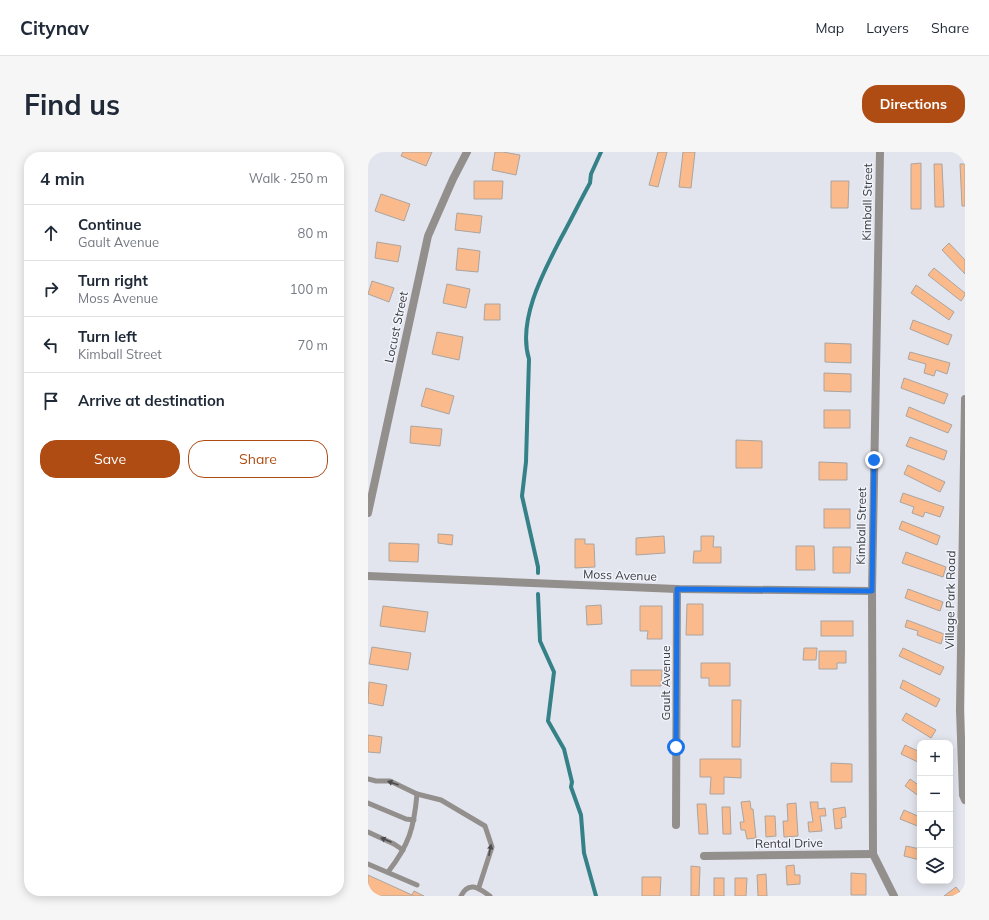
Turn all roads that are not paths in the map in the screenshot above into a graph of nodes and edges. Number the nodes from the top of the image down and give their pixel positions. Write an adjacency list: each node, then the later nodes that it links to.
1 (467, 152): 4 (street, Locust Street)
2 (880, 152): 7 (street, Kimball Street)
3 (965, 399): 8 (street, Village Park Road)
4 (368, 513)
5 (368, 576): 6 (street, Moss Avenue)
6 (677, 589): 7 (street, Moss Avenue); 14 (street, Gault Avenue)
7 (872, 591): 17 (street, Kimball Street)
8 (962, 710): 11 (street, Village Park Road)
9 (368, 779): 10 (lane, one-way to 9)
10 (418, 794): 13 (lane); 22 (lane, one-way to 10)
11 (965, 800)
12 (368, 803): 13 (lane)
13 (414, 820): 16 (lane)
14 (676, 825)
15 (368, 832): 16 (lane, one-way to 15)
16 (403, 850): 20 (lane)
17 (874, 854): 18 (street, Rental Drive); 25 (street, Kimball Street)
18 (704, 856)
19 (368, 864): 20 (lane)
20 (388, 872): 21 (lane)
21 (417, 885)
22 (479, 887): 23 (lane); 24 (lane)
23 (462, 896)
24 (490, 896)
25 (894, 896)

